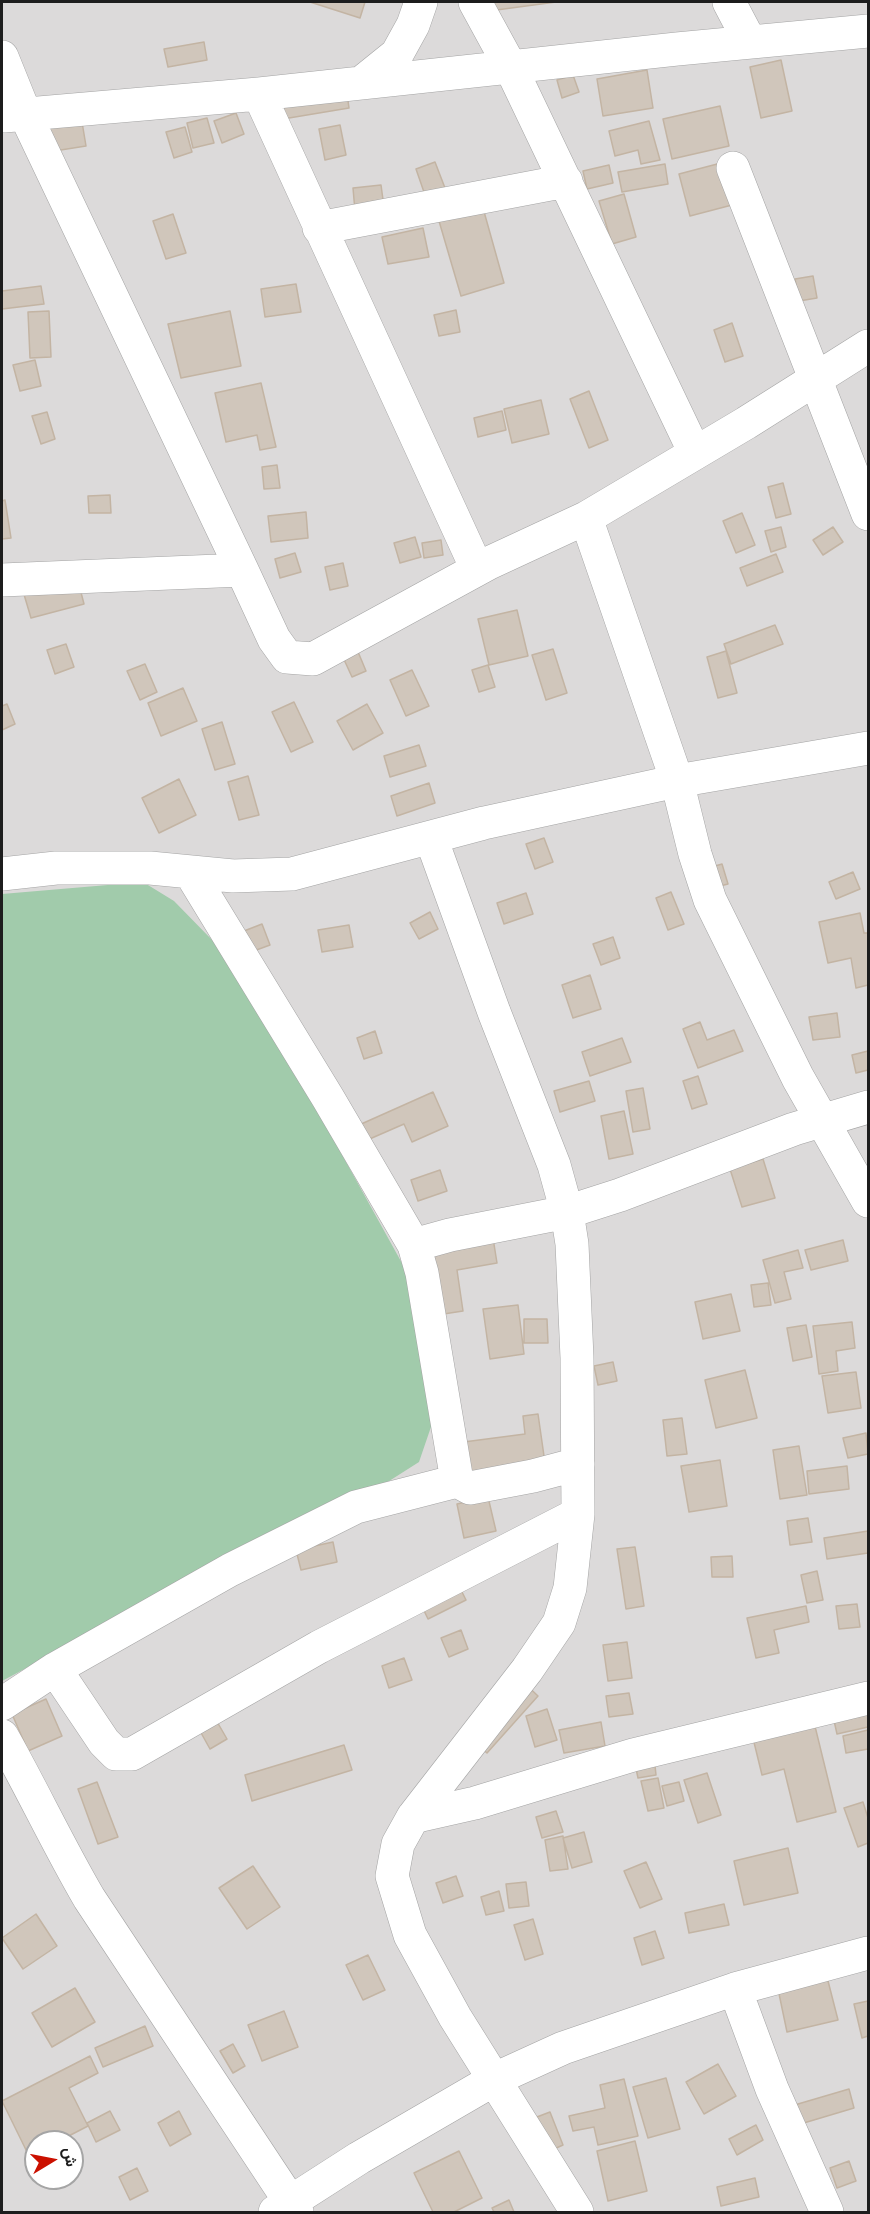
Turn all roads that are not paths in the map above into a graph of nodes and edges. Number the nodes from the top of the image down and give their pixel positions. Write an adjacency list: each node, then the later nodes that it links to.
1 (421, 2): 8 (street)
2 (475, 2): 7 (street)
3 (729, 2): 5 (street)
4 (868, 31): 5 (street)
5 (750, 42): 7 (street)
6 (2, 57): 10 (street)
7 (511, 68): 8 (street); 12 (street)
8 (361, 83): 9 (street)
9 (259, 94): 10 (street); 13 (street)
10 (13, 115): 20 (street)
11 (733, 168): 15 (street)
12 (566, 181): 13 (street); 16 (street)
13 (319, 228): 19 (street)
14 (868, 346): 15 (street)
15 (814, 379): 16 (street); 17 (street)
16 (695, 453): 18 (street)
17 (868, 514)
18 (586, 518): 19 (street); 23 (street)
19 (477, 569): 20 (street)
20 (242, 570): 21 (street)
21 (2, 580)
22 (868, 748): 23 (street)
23 (677, 781): 24 (street); 28 (street)
24 (431, 838): 25 (street); 30 (street)
25 (190, 872): 26 (street); 31 (street)
26 (2, 874)
27 (868, 1107): 28 (street)
28 (821, 1122): 29 (street); 30 (street)
29 (868, 1201)
30 (567, 1212): 31 (street); 32 (street)
31 (414, 1245): 33 (street)
32 (578, 1464): 33 (street); 34 (street)
33 (457, 1481): 35 (street)
34 (578, 1514): 35 (street); 39 (street)
35 (55, 1669): 37 (street)
36 (868, 1698): 39 (street)
37 (2, 1704)
38 (2, 1736): 43 (street)
39 (413, 1817): 42 (street)
40 (868, 1953): 41 (street)
41 (735, 1989): 42 (street); 45 (street)
42 (495, 2079): 43 (street); 44 (street)
43 (288, 2209)
44 (577, 2212)
45 (827, 2212)

